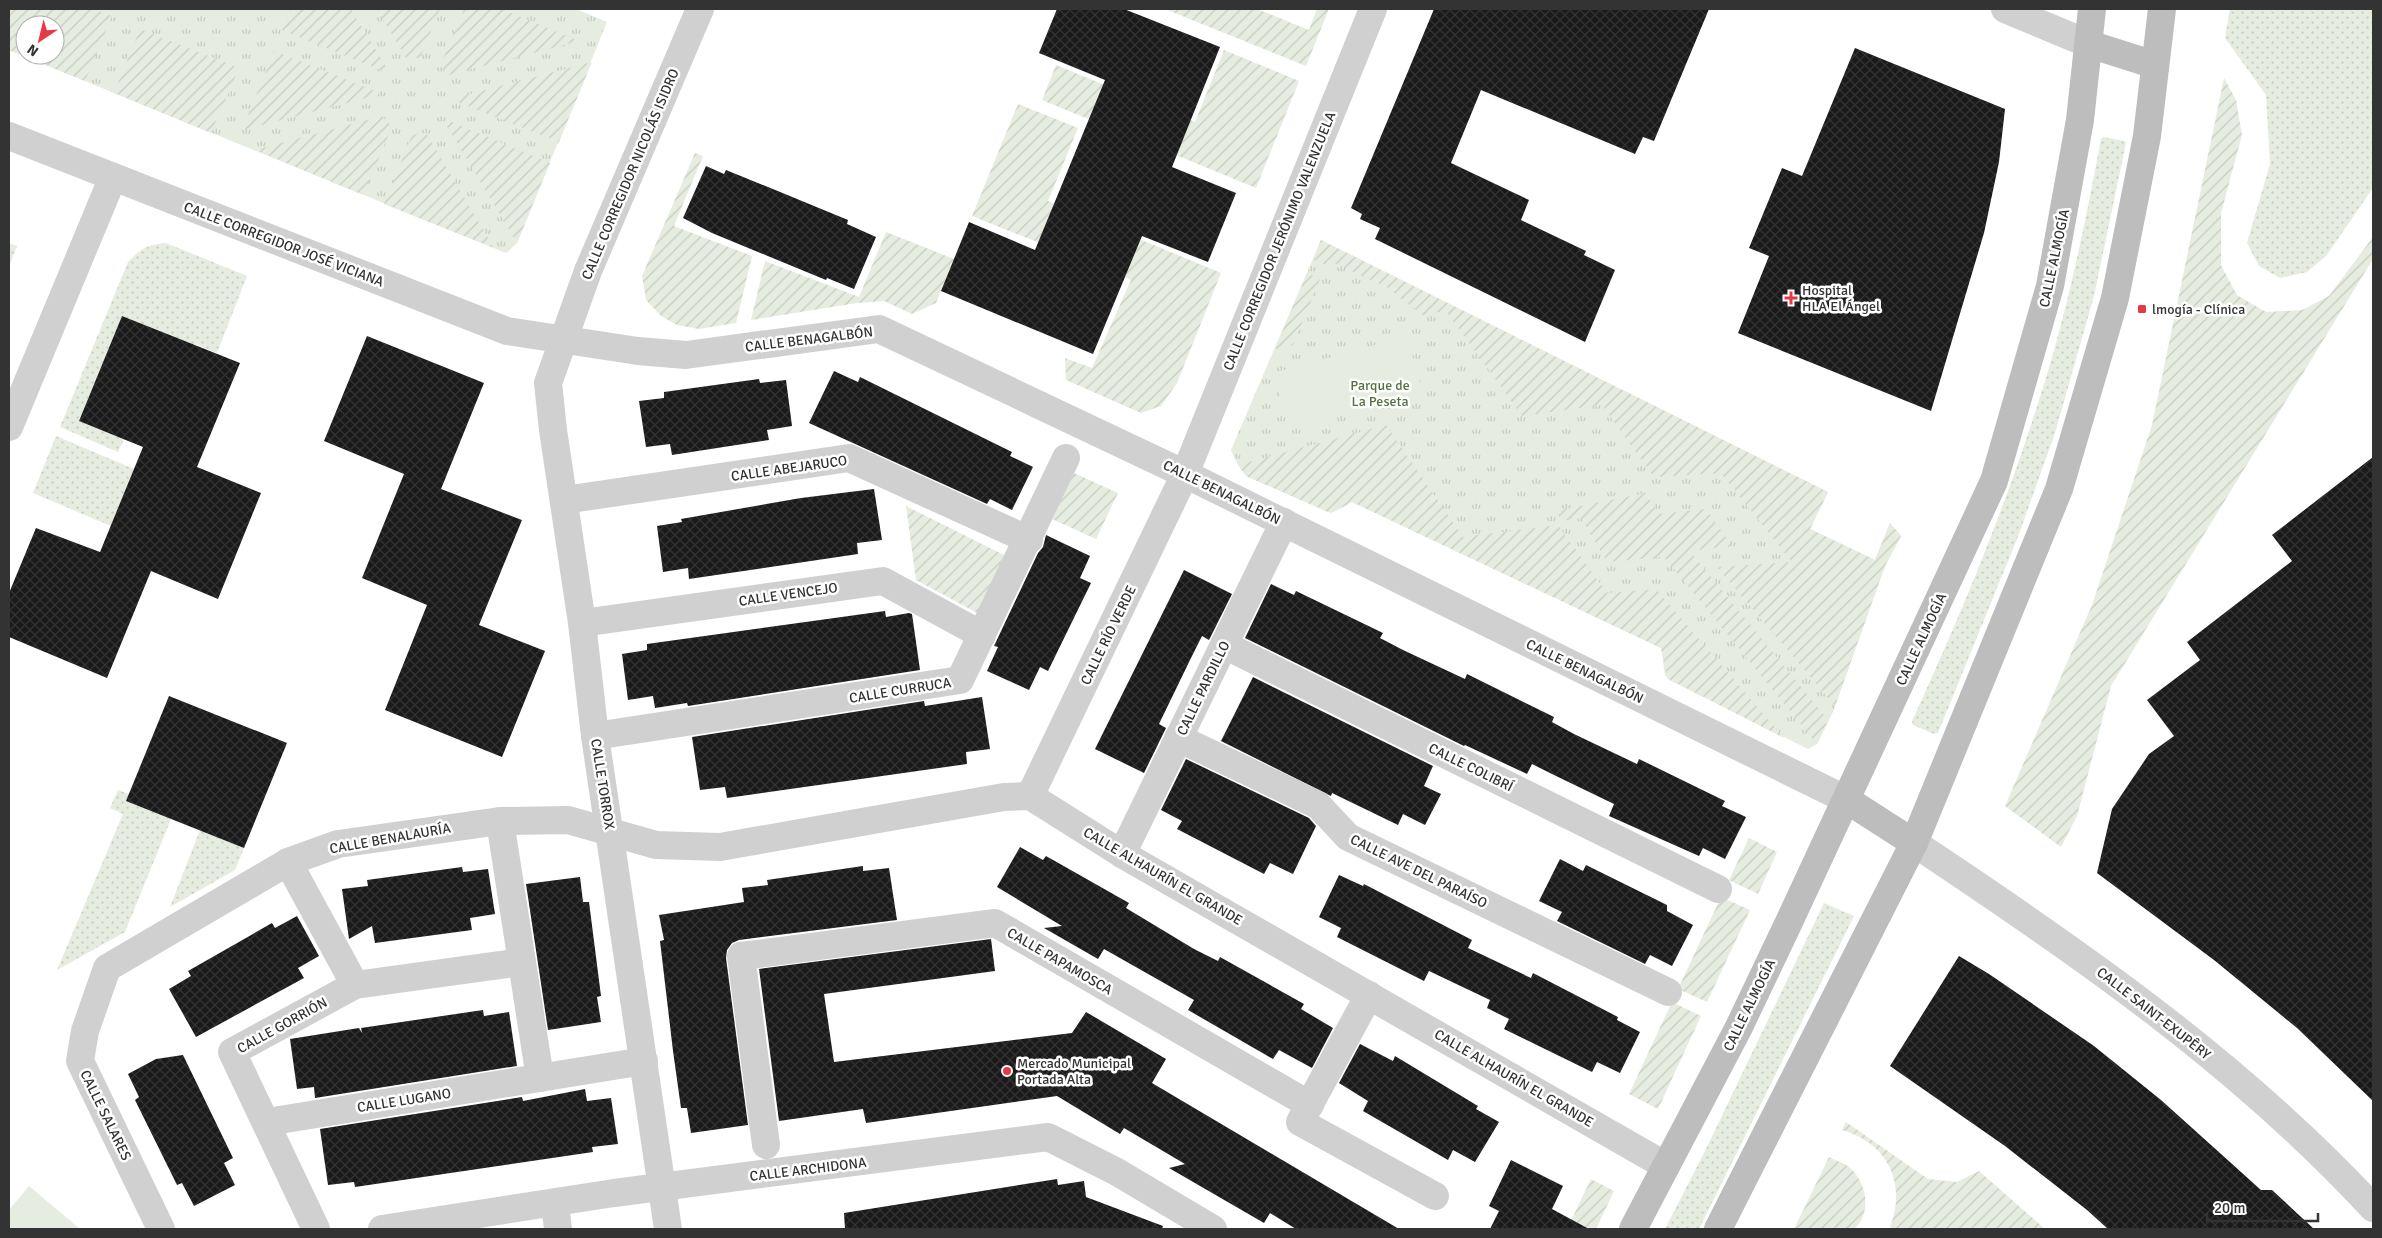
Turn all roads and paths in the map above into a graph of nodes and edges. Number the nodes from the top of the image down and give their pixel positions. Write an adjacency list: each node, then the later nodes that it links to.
1 (700, 9): 10 (street, CALLE CORREGIDOR NICOLÁS ISIDRO)
2 (1373, 9): 13 (street, CALLE CORREGIDOR JERÓNIMO VALENZUELA)
3 (2005, 9): 6 (street)
4 (2092, 9): 6 (main road, CALLE ALMOGÍA)
5 (2162, 9): 7 (main road)
6 (2089, 44): 7 (main road); 23 (main road, CALLE ALMOGÍA)
7 (2154, 65): 26 (main road)
8 (9, 136): 9 (street, CALLE CORREGIDOR JOSÉ VICIANA)
9 (113, 177): 10 (street, CALLE CORREGIDOR JOSÉ VICIANA); 11 (street)
10 (563, 340): 13 (street, CALLE BENAGALBÓN); 14 (street, CALLE TORROX)
11 (9, 427)
12 (1066, 458): 16 (street, CALLE CURRUCA)
13 (1185, 474): 15 (street, CALLE BENAGALBÓN); 22 (street, CALLE RÍO VERDE)
14 (564, 500): 16 (street, CALLE ABEJARUCO); 17 (street, CALLE TORROX)
15 (1284, 522): 19 (street, CALLE PARDILLO); 23 (street, CALLE BENAGALBÓN)
16 (1029, 540): 18 (street, CALLE CURRUCA)
17 (582, 623): 18 (street, CALLE VENCEJO); 20 (street, CALLE TORROX)
18 (982, 635): 20 (street, CALLE CURRUCA)
19 (1224, 645): 21 (street, CALLE PARDILLO); 29 (street, CALLE COLIBRÍ)
20 (595, 736): 25 (street, CALLE TORROX)
21 (1178, 738): 27 (street, CALLE PARDILLO); 33 (street, CALLE AVE DEL PARAÍSO)
22 (1030, 796): 25 (street); 27 (street, CALLE ALHAURÍN EL GRANDE)
23 (1847, 800): 26 (main road); 40 (main road, CALLE ALMOGÍA)
24 (500, 820): 25 (street, CALLE BENALAURÍA); 28 (street, CALLE BENALAURÍA); 30 (street)
25 (611, 832): 35 (street, CALLE TORROX)
26 (1914, 843): 43 (street, CALLE SAINT-EXUPÊRY); 51 (main road)
27 (1122, 854): 34 (street, CALLE ALHAURÍN EL GRANDE)
28 (288, 862): 31 (street, CALLE BENALAURÍA); 32 (street)
29 (1718, 889)
30 (522, 962): 32 (street, CALLE GORRIÓN); 36 (street)
31 (108, 968): 45 (street, CALLE SALARES)
32 (356, 985): 38 (street, CALLE GORRIÓN)
33 (1668, 992)
34 (1369, 995): 37 (street); 40 (street, CALLE ALHAURÍN EL GRANDE)
35 (644, 1061): 36 (street, CALLE LUGANO); 41 (street, CALLE TORROX)
36 (540, 1078): 38 (street, CALLE LUGANO)
37 (1310, 1105): 39 (street, CALLE PAPAMOSCA); 42 (street)
38 (267, 1122): 46 (street, CALLE GORRIÓN)
39 (766, 1145)
40 (1666, 1166): 50 (main road, CALLE ALMOGÍA)
41 (662, 1186): 44 (street, CALLE ARCHIDONA); 48 (street, CALLE TORROX); 49 (street, CALLE ARCHIDONA)
42 (1434, 1196)
43 (2373, 1208)
44 (556, 1216): 47 (street, CALLE ARCHIDONA)
45 (161, 1229)
46 (316, 1229)
47 (382, 1229)
48 (668, 1229)
49 (1213, 1229)
50 (1633, 1229)
51 (1718, 1229)

